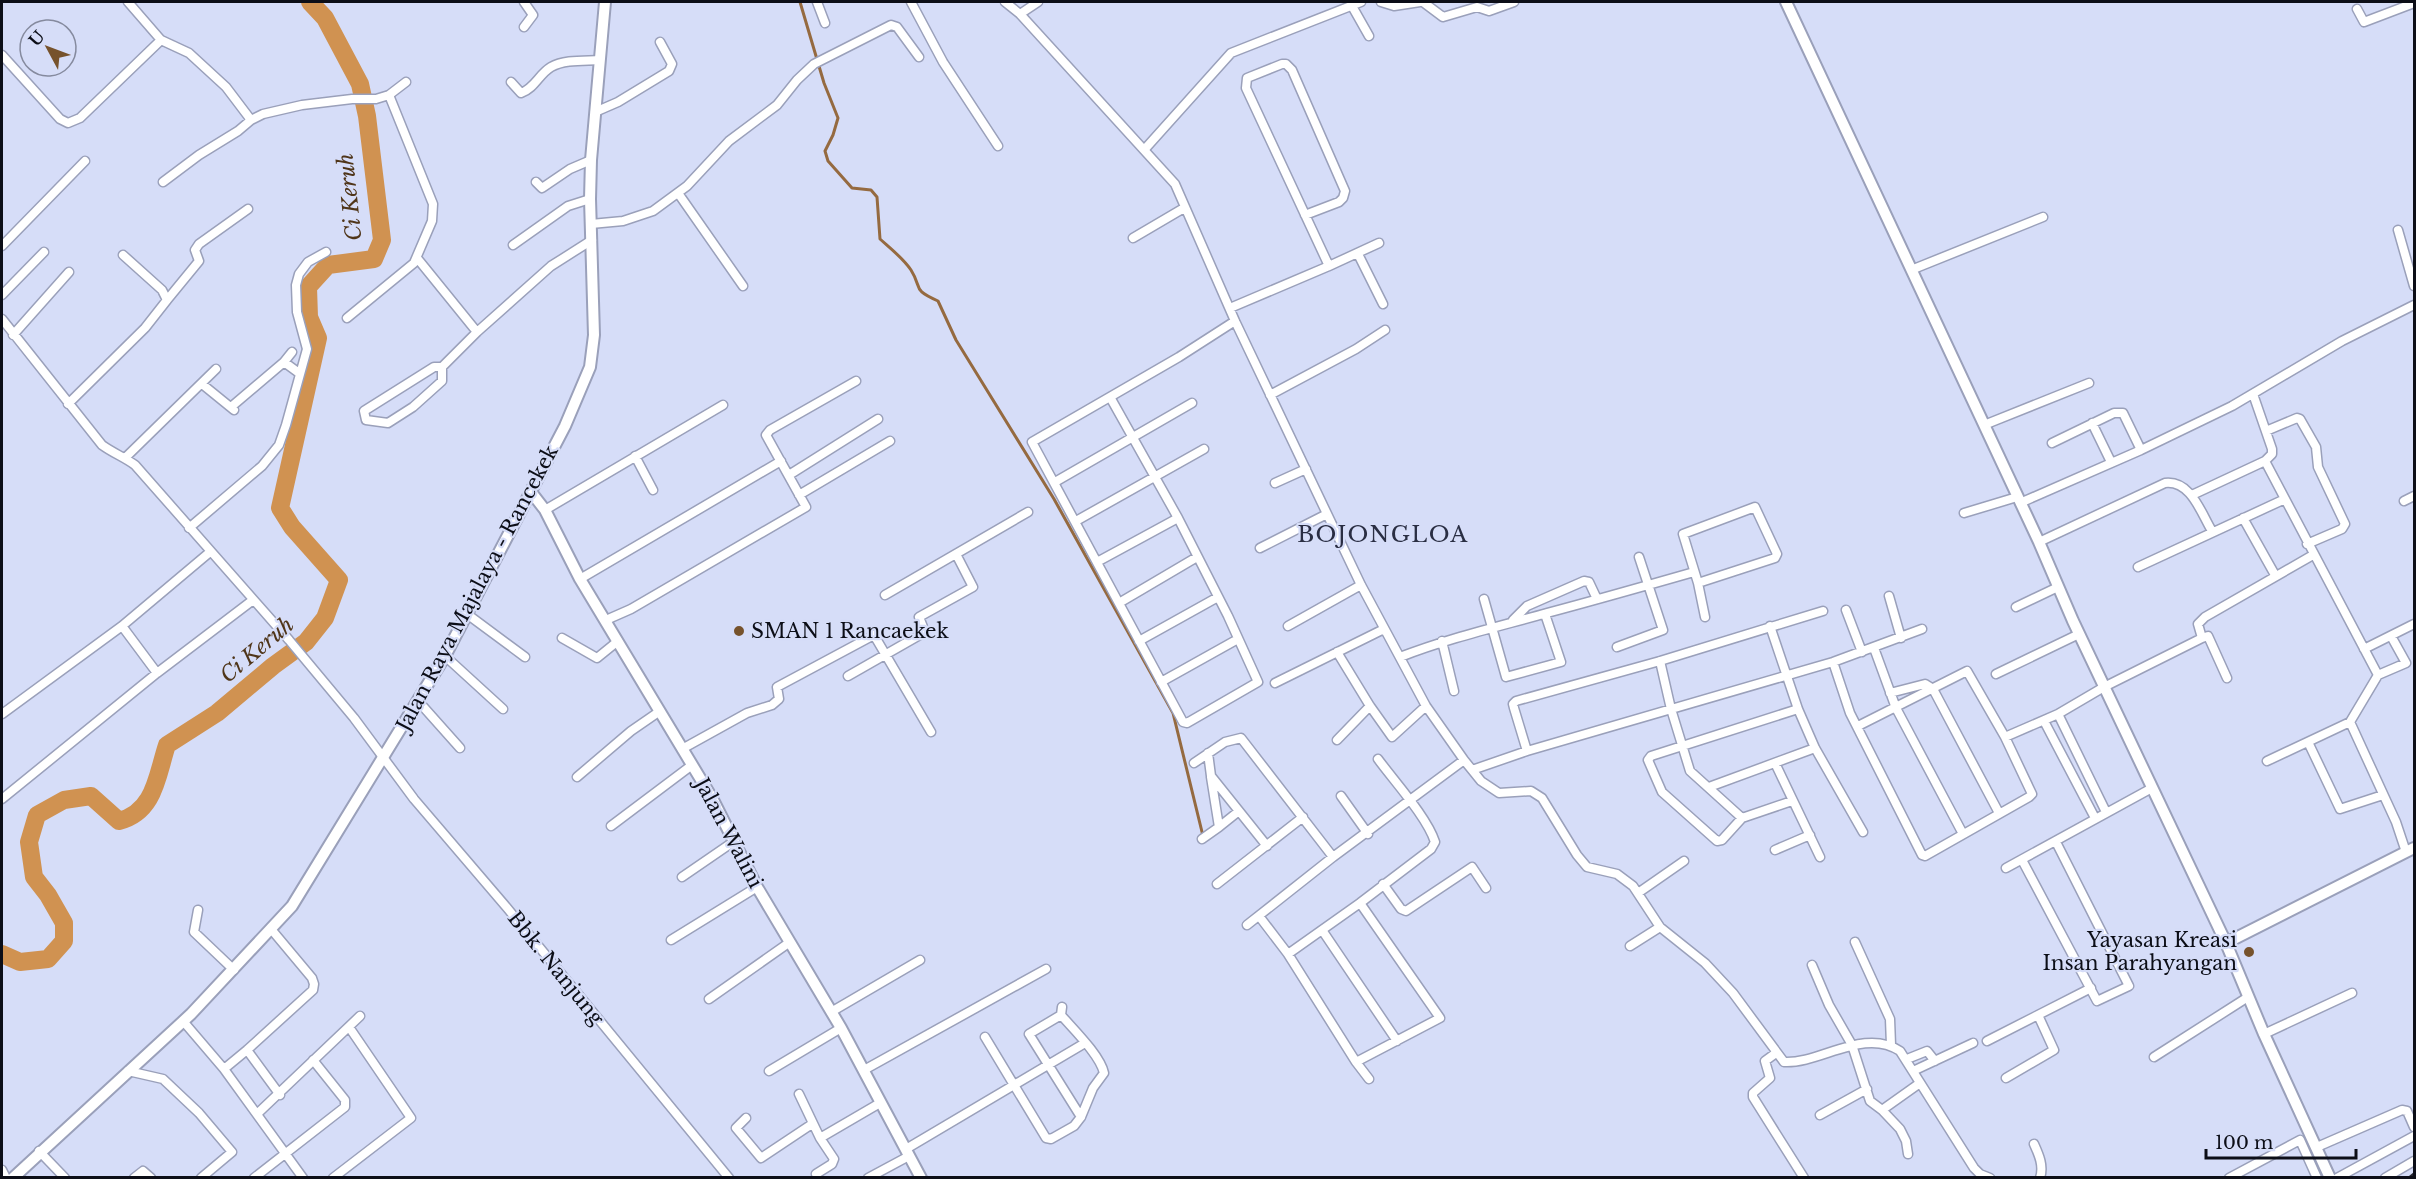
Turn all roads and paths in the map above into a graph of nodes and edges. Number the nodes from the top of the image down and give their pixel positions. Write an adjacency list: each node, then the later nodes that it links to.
1 (128, 2): 20 (street)
2 (524, 2): 18 (street)
3 (605, 2): 24 (street, Jalan Raya Majalaya - Rancekek)
4 (818, 2): 17 (street)
5 (910, 2): 30 (street)
6 (1005, 2): 16 (street)
7 (1038, 2): 16 (street)
8 (1361, 2): 14 (street)
9 (1381, 2): 10 (street)
10 (1422, 2): 11 (street)
11 (1514, 2)
12 (1786, 2): 55 (street)
13 (2415, 3): 15 (street)
14 (1352, 6): 19 (street); 31 (street)
15 (2357, 9)
16 (1020, 14): 31 (street)
17 (825, 23)
18 (524, 27)
19 (1369, 36)
20 (161, 40): 22 (street); 29 (street)
21 (660, 42): 28 (street)
22 (2, 55)
23 (920, 57): 36 (street)
24 (600, 60): 26 (street); 28 (street, Jalan Raya Majalaya - Rancekek)
25 (406, 82): 27 (street)
26 (511, 82)
27 (389, 95): 29 (street); 53 (street)
28 (595, 112): 32 (street, Jalan Raya Majalaya - Rancekek)
29 (251, 120): 34 (street)
30 (998, 146)
31 (1144, 150): 38 (street)
32 (591, 160): 35 (street); 37 (street, Jalan Raya Majalaya - Rancekek)
33 (85, 161): 48 (street)
34 (163, 182)
35 (536, 182)
36 (678, 193): 42 (street); 57 (street)
37 (590, 199): 42 (street, Jalan Raya Majalaya - Rancekek); 47 (street)
38 (1184, 208): 44 (street); 63 (street)
39 (248, 209): 60 (street)
40 (1305, 214): 40 (street); 54 (street)
41 (2043, 218): 55 (street)
42 (591, 224): 45 (street, Jalan Raya Majalaya - Rancekek)
43 (2398, 230): 58 (street)
44 (1133, 238)
45 (592, 240): 68 (street); 104 (street, Jalan Raya Majalaya - Rancekek)
46 (1379, 243): 51 (street)
47 (513, 245)
48 (2, 246)
49 (44, 252): 59 (street)
50 (326, 252): 74 (street)
51 (1358, 254): 54 (street); 61 (street)
52 (123, 255): 60 (street)
53 (417, 258): 65 (street); 68 (street)
54 (1329, 266): 63 (street)
55 (1911, 270): 86 (street)
56 (69, 273): 69 (street)
57 (743, 286)
58 (2415, 286)
59 (2, 295)
60 (166, 300): 82 (street)
61 (1383, 304)
62 (2415, 305): 78 (street)
63 (1230, 308): 66 (street)
64 (2, 318): 69 (street, Bbk. Nanjung)
65 (347, 318)
66 (1235, 321): 79 (street); 80 (street)
67 (1385, 330): 79 (street)
68 (477, 332): 72 (street)
69 (13, 334): 82 (street, Bbk. Nanjung)
70 (292, 352): 71 (street)
71 (284, 362): 74 (street); 77 (street)
72 (442, 367): 72 (street)
73 (216, 369): 77 (street)
74 (299, 373): 118 (street)
75 (856, 381): 95 (street)
76 (2089, 383): 86 (street)
77 (201, 384): 94 (street)
78 (2253, 394): 87 (street); 92 (street)
79 (1270, 395): 98 (street)
80 (1110, 397): 88 (street); 101 (street)
81 (1192, 403): 88 (street)
82 (68, 404): 94 (street, Bbk. Nanjung)
83 (723, 405): 93 (street)
84 (878, 419): 99 (street)
85 (2092, 423): 90 (street); 92 (street); 97 (street)
86 (1984, 425): 109 (street)
87 (2266, 431): 96 (street); 121 (street)
88 (1134, 437): 100 (street); 101 (street)
89 (890, 441): 105 (street)
90 (2052, 443)
91 (1204, 449): 100 (street)
92 (2141, 450): 97 (street)
93 (635, 456): 103 (street); 111 (street)
94 (125, 458): 118 (street, Bbk. Nanjung)
95 (781, 461): 99 (street); 132 (street)
96 (2265, 461): 106 (street); 108 (street)
97 (2112, 462): 109 (street)
98 (1306, 469): 102 (street); 114 (street)
99 (789, 475): 105 (street)
100 (1155, 476): 115 (street); 117 (street)
101 (1055, 482): 117 (street)
102 (1275, 483)
103 (653, 490)
104 (531, 492): 111 (street, Jalan Walini); 147 (street, Jalan Raya Majalaya - Rancekek)
105 (799, 495): 150 (street)
106 (2192, 495): 119 (street); 120 (street)
107 (2415, 496): 110 (street)
108 (2285, 499): 116 (street); 121 (street)
109 (2019, 500): 113 (street); 120 (street)
110 (2404, 501)
111 (544, 510): 132 (street, Jalan Walini)
112 (1028, 512): 124 (street)
113 (1964, 513)
114 (1328, 514): 122 (street); 134 (street)
115 (1178, 518): 127 (street); 128 (street)
116 (2243, 518): 119 (street); 131 (street)
117 (1076, 522): 128 (street)
118 (189, 528): 123 (street, Bbk. Nanjung)
119 (2212, 531): 129 (street)
120 (2038, 542): 136 (street)
121 (2307, 544): 125 (street)
122 (1260, 548)
123 (210, 552): 142 (street, Bbk. Nanjung); 153 (street)
124 (956, 554): 137 (street); 173 (street)
125 (2313, 555): 131 (street); 170 (street)
126 (1639, 556): 135 (street)
127 (1197, 557): 139 (street); 143 (street)
128 (1097, 562): 143 (street)
129 (2138, 567)
130 (1694, 572): 133 (street); 133 (street); 135 (street)
131 (2275, 575): 163 (street)
132 (580, 579): 150 (street, Jalan Walini)
133 (1698, 583): 149 (street)
134 (1361, 585): 156 (street); 157 (street)
135 (1649, 585): 140 (street); 168 (street)
136 (2058, 587): 144 (street); 159 (street)
137 (885, 595)
138 (1889, 596): 162 (street)
139 (1218, 597): 164 (street); 167 (street)
140 (1597, 598): 148 (street); 151 (street)
141 (1484, 599): 154 (street)
142 (253, 600): 180 (street); 215 (street, Bbk. Nanjung)
143 (1119, 603): 167 (street)
144 (2016, 608)
145 (1846, 610): 172 (street)
146 (1823, 611): 155 (street)
147 (467, 614): 174 (street, Jalan Raya Majalaya - Rancekek); 175 (street)
148 (1545, 614): 151 (street); 154 (street)
149 (1705, 617)
150 (606, 620): 166 (street, Jalan Walini)
151 (1512, 621): 154 (street)
152 (2415, 624): 160 (street)
153 (122, 626): 180 (street); 200 (street)
154 (1493, 626): 165 (street)
155 (1770, 626): 177 (street); 182 (street)
156 (1288, 627)
157 (1384, 629): 171 (street); 176 (street)
158 (1922, 629): 162 (street)
159 (2079, 634): 181 (street); 188 (street)
160 (2391, 636): 170 (street); 178 (street)
161 (562, 638): 166 (street)
162 (1901, 638): 169 (street)
163 (2202, 638): 185 (street); 188 (street)
164 (1238, 639): 186 (street); 186 (street)
165 (1442, 640): 176 (street); 190 (street)
166 (618, 641): 199 (street, Jalan Walini)
167 (1140, 641): 186 (street)
168 (1617, 647)
169 (1874, 648): 172 (street); 191 (street)
170 (2364, 649): 183 (street)
171 (1337, 652): 187 (street); 193 (street)
172 (1862, 652): 179 (street)
173 (887, 655): 184 (street); 205 (street); 211 (street)
174 (445, 656): 192 (street, Jalan Raya Majalaya - Rancekek); 196 (street)
175 (525, 657)
176 (1400, 657): 194 (street)
177 (1660, 661): 197 (street); 213 (street)
178 (2410, 661): 183 (street)
179 (1833, 662): 182 (street); 204 (street)
180 (157, 673): 229 (street)
181 (1996, 674)
182 (1786, 675): 197 (street); 198 (street)
183 (2378, 675): 203 (street)
184 (848, 676)
185 (2227, 678)
186 (1161, 682)
187 (1275, 683)
188 (2104, 687): 201 (street); 226 (street)
189 (1933, 689): 191 (street); 195 (street); 206 (street); 234 (street)
190 (1454, 690)
191 (1890, 693): 195 (street)
192 (419, 702): 210 (street); 215 (street, Jalan Raya Majalaya - Rancekek)
193 (1370, 706): 194 (street); 207 (street)
194 (1426, 706): 217 (street)
195 (1896, 708): 204 (street); 242 (street)
196 (503, 709)
197 (1671, 709): 209 (street); 213 (street)
198 (1798, 709): 209 (street); 212 (street)
199 (660, 711): 211 (street, Jalan Walini); 224 (street)
200 (2, 714)
201 (2058, 714): 202 (street); 233 (street)
202 (2044, 721): 206 (street); 237 (street)
203 (2350, 722): 208 (street); 227 (street)
204 (1858, 726): 242 (street)
205 (931, 732)
206 (2005, 737): 234 (street)
207 (1336, 740)
208 (2308, 742): 218 (street); 227 (street)
209 (1684, 747): 225 (street); 236 (street)
210 (460, 748)
211 (682, 748): 221 (street, Jalan Walini)
212 (1815, 748): 220 (street); 240 (street)
213 (1527, 751): 222 (street)
214 (1209, 753): 219 (street); 223 (street); 235 (street)
215 (383, 759): 266 (street, Jalan Raya Majalaya - Rancekek); 345 (street, Bbk. Nanjung)
216 (1378, 759): 230 (street)
217 (1464, 760): 222 (street); 230 (street)
218 (2267, 761)
219 (1194, 763)
220 (1775, 763): 225 (street); 231 (street)
221 (692, 765): 238 (street); 245 (street, Jalan Walini)
222 (1472, 770): 260 (street)
223 (1211, 776): 232 (street); 239 (street)
224 (577, 777)
225 (1709, 787): 236 (street)
226 (2152, 788): 233 (street); 271 (street)
227 (2383, 795): 249 (street)
228 (1341, 796): 241 (street)
229 (2, 799)
230 (1410, 801): 241 (street); 257 (street)
231 (1792, 801): 236 (street); 243 (street)
232 (1239, 811): 239 (street); 247 (street)
233 (2106, 812): 237 (street)
234 (1999, 813): 242 (street)
235 (1303, 817): 247 (street); 250 (street)
236 (1742, 818)
237 (2095, 818): 246 (street)
238 (611, 826)
239 (1218, 827): 244 (street)
240 (1863, 832)
241 (1368, 834): 250 (street)
242 (1963, 834)
243 (1810, 835): 248 (street); 251 (street)
244 (1202, 839)
245 (733, 842): 255 (street); 258 (street, Jalan Walini)
246 (2056, 842): 252 (street); 278 (street)
247 (1267, 846): 256 (street)
248 (1775, 850)
249 (2410, 850): 271 (street)
250 (1333, 857): 263 (street)
251 (1820, 857)
252 (2022, 860): 254 (street); 278 (street)
253 (1684, 861): 260 (street)
254 (2006, 868)
255 (682, 877)
256 (1217, 884)
257 (1383, 884): 259 (street); 261 (street)
258 (757, 887): 268 (street); 269 (street, Jalan Walini)
259 (1486, 888)
260 (1638, 893): 265 (street)
261 (1360, 903): 267 (street); 290 (street)
262 (198, 910): 277 (street)
263 (1259, 916): 264 (street); 273 (street)
264 (1247, 925)
265 (1660, 927): 272 (street); 297 (street)
266 (271, 929): 277 (street, Jalan Raya Majalaya - Rancekek); 296 (street)
267 (1322, 930): 273 (street); 290 (street)
268 (671, 940)
269 (790, 942): 281 (street); 282 (street, Jalan Walini)
270 (1855, 942): 294 (street)
271 (2226, 943): 280 (street)
272 (1630, 946)
273 (1288, 954): 302 (street)
274 (920, 960): 282 (street)
275 (1812, 965): 295 (street)
276 (1046, 969): 307 (street)
277 (234, 970): 285 (street, Jalan Raya Majalaya - Rancekek)
278 (2091, 988): 283 (street)
279 (2352, 993): 288 (street)
280 (2248, 997): 288 (street); 298 (street)
281 (709, 999)
282 (831, 1012): 287 (street, Jalan Walini)
283 (2038, 1015): 291 (street); 309 (street)
284 (360, 1016): 286 (street)
285 (183, 1021): 304 (street); 305 (street, Jalan Raya Majalaya - Rancekek)
286 (349, 1027): 300 (street); 344 (street)
287 (841, 1029): 306 (street); 307 (street, Jalan Walini)
288 (2264, 1034): 327 (street)
289 (985, 1037): 312 (street)
290 (1397, 1041): 302 (street)
291 (1987, 1041)
292 (1085, 1043): 303 (street); 303 (street); 320 (street)
293 (1973, 1043): 301 (street)
294 (1891, 1045): 295 (street); 299 (street)
295 (1852, 1046): 297 (street); 313 (street)
296 (248, 1050): 304 (street); 315 (street)
297 (1776, 1053): 348 (street)
298 (2154, 1057)
299 (1907, 1059): 301 (street); 308 (street)
300 (313, 1060): 315 (street); 330 (street)
301 (1935, 1061): 308 (street)
302 (1356, 1062): 310 (street)
303 (1049, 1065): 312 (street); 320 (street)
304 (224, 1069): 318 (street)
305 (128, 1071): 328 (street, Jalan Raya Majalaya - Rancekek); 341 (street)
306 (769, 1071)
307 (864, 1071): 316 (street, Jalan Walini)
308 (1913, 1071): 311 (street)
309 (2006, 1078)
310 (1369, 1079)
311 (1920, 1083): 317 (street); 349 (street)
312 (1014, 1085): 320 (street); 329 (street)
313 (1867, 1089): 317 (street); 319 (street)
314 (799, 1094): 322 (street)
315 (280, 1095): 318 (street)
316 (880, 1103): 325 (street); 329 (street, Jalan Walini)
317 (1882, 1110): 331 (street)
318 (257, 1114): 330 (street)
319 (1820, 1115)
320 (1082, 1117)
321 (746, 1118): 322 (street)
322 (812, 1124): 325 (street)
323 (2415, 1127): 327 (street)
324 (2415, 1136): 335 (street)
325 (820, 1138): 334 (street)
326 (2034, 1144): 350 (street)
327 (2317, 1148): 335 (street)
328 (39, 1151): 337 (street, Jalan Raya Majalaya - Rancekek); 338 (street)
329 (908, 1152): 346 (street); 347 (street, Jalan Walini)
330 (285, 1154): 342 (street); 343 (street)
331 (1908, 1154)
332 (2415, 1161): 352 (street)
333 (2, 1170): 336 (street)
334 (816, 1174)
335 (2327, 1177): 351 (street)
336 (6, 1178)
337 (13, 1178)
338 (65, 1178)
339 (134, 1178): 340 (street)
340 (151, 1178)
341 (201, 1178)
342 (254, 1178)
343 (303, 1178)
344 (333, 1178)
345 (729, 1178)
346 (868, 1178)
347 (921, 1178)
348 (1804, 1178)
349 (1990, 1178)
350 (2040, 1178)
351 (2229, 1178)
352 (2385, 1178)

